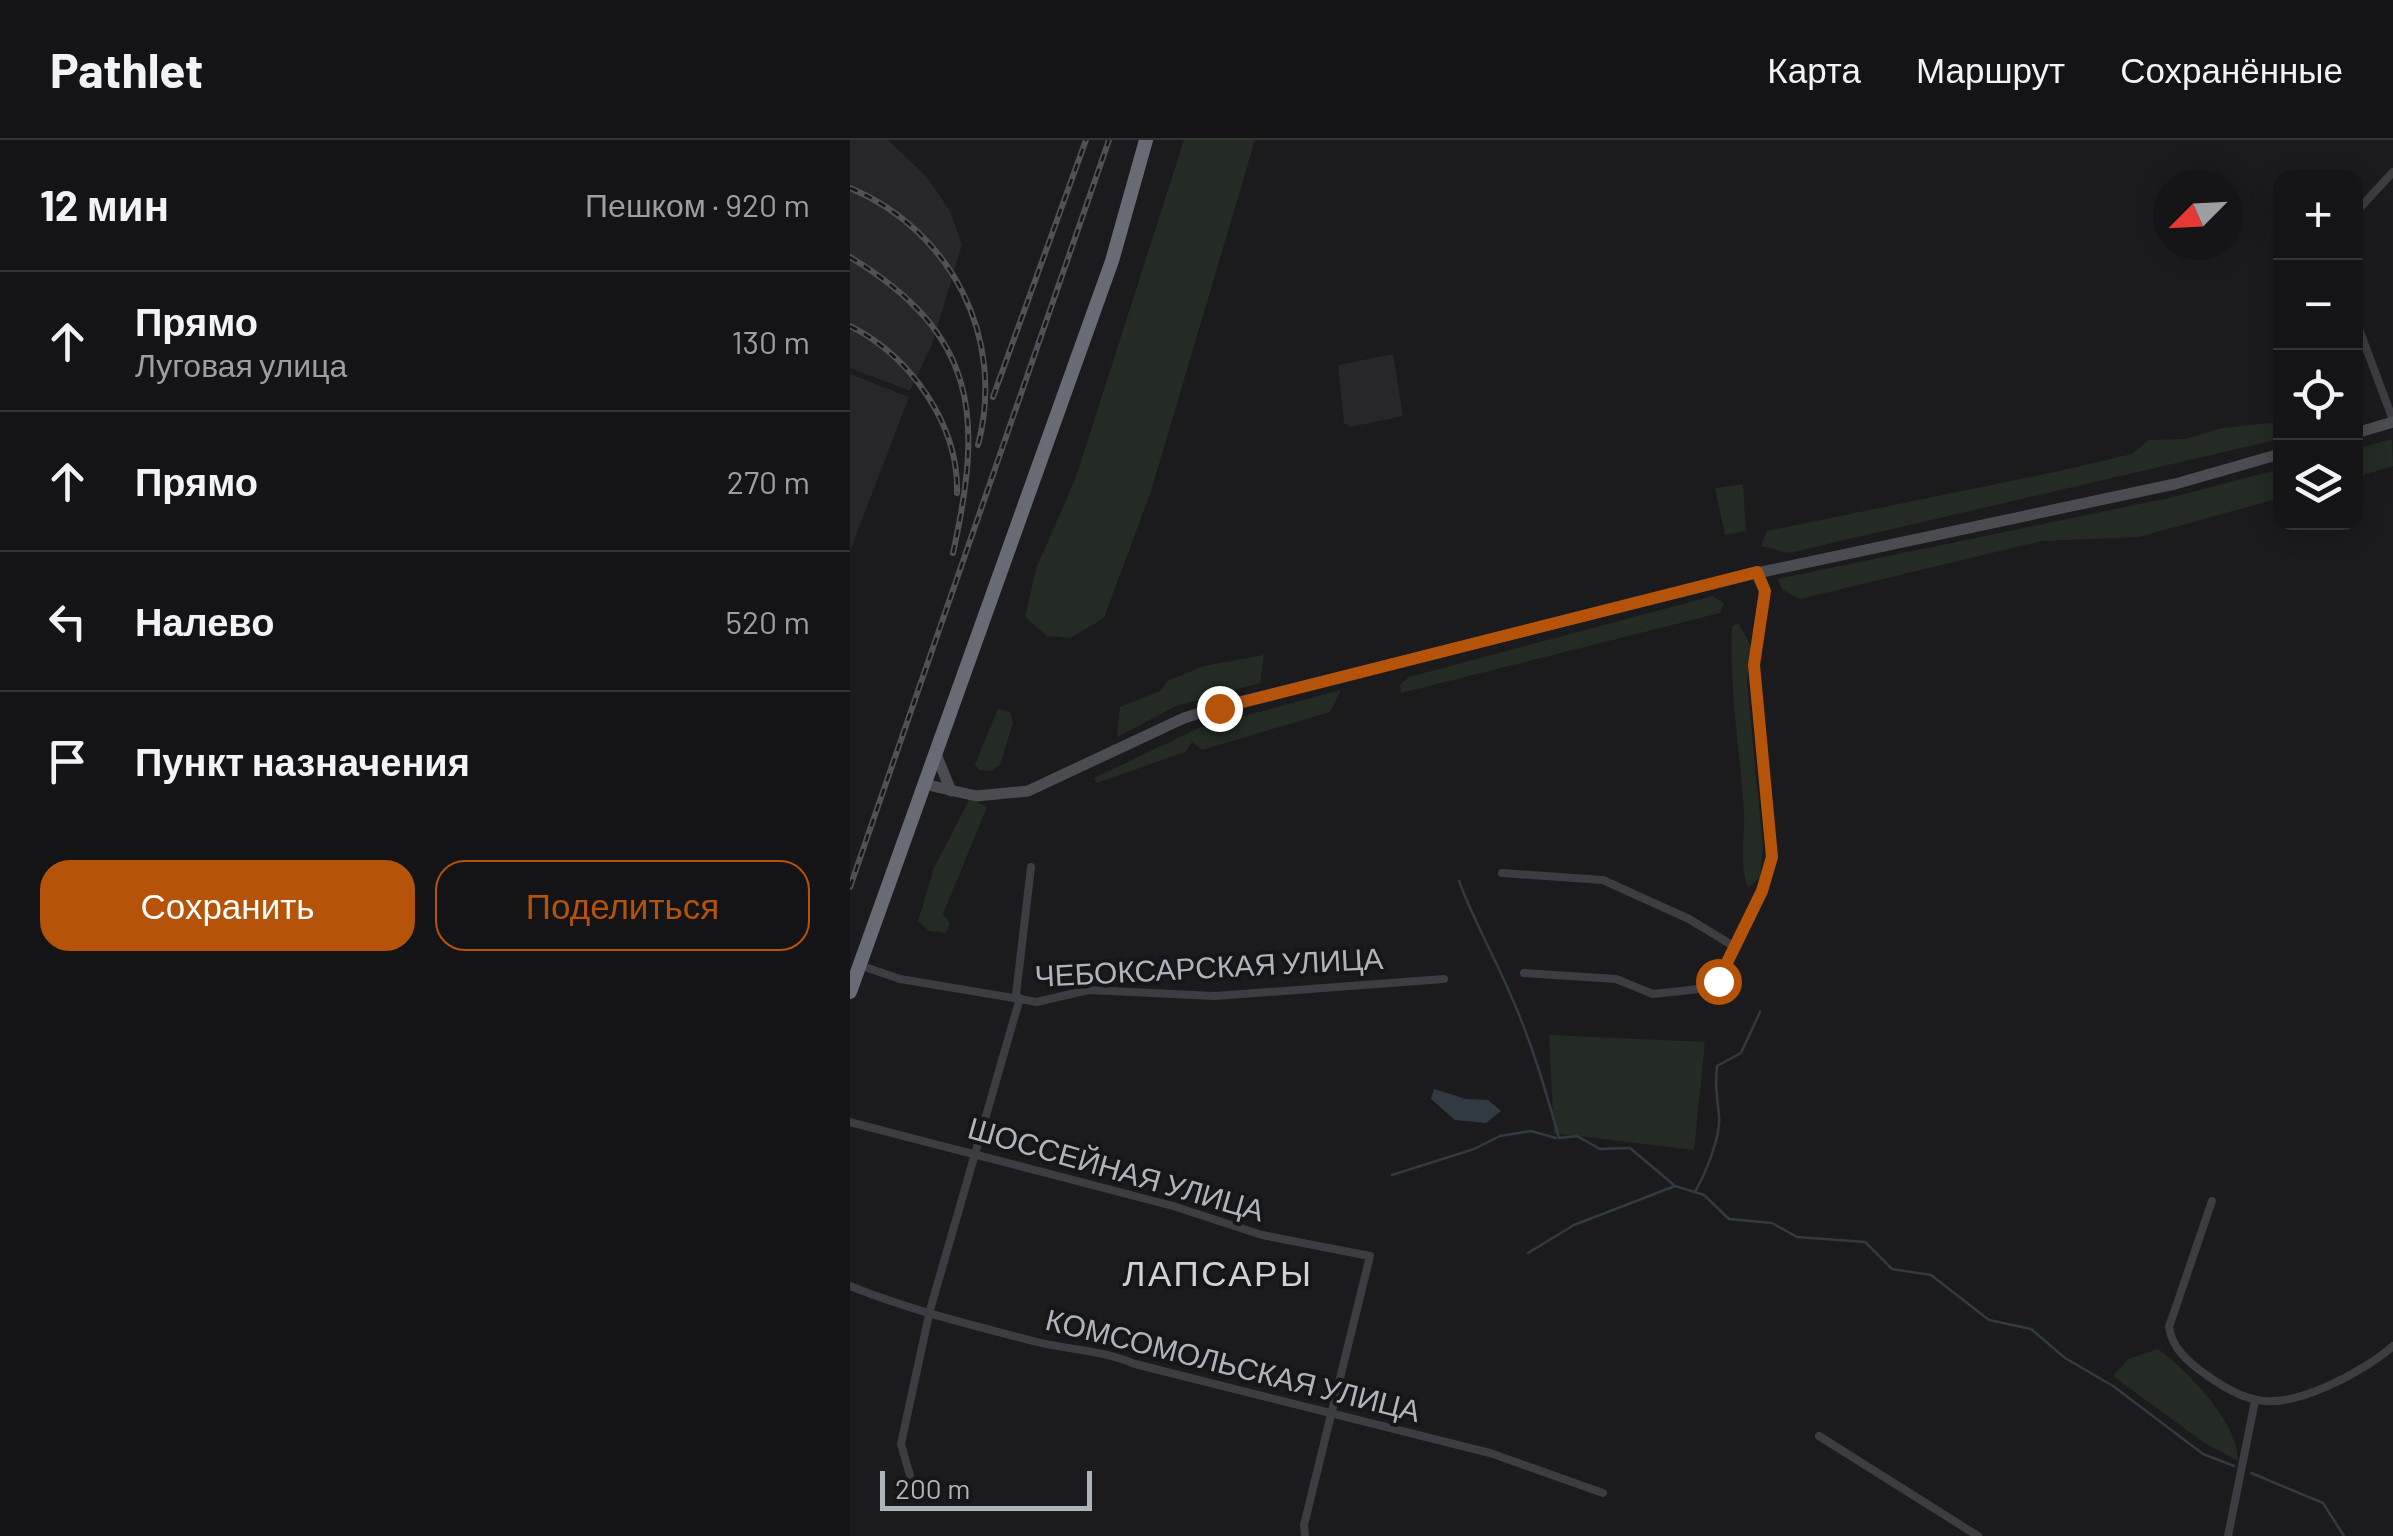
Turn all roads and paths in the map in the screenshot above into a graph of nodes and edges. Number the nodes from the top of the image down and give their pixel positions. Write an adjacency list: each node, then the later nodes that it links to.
1 (1146, 140): 9 (highway)
2 (2393, 172): 3 (street)
3 (2363, 204)
4 (2363, 340): 5 (street)
5 (2393, 421): 6 (street)
6 (2363, 431)
7 (2273, 456): 8 (street)
8 (1757, 572): 11 (street); 15 (street)
9 (936, 754): 10 (highway); 11 (street)
10 (924, 784): 11 (street); 12 (highway)
11 (951, 791): 12 (street)
12 (916, 808): 16 (highway)
13 (1031, 867): 20 (street)
14 (1502, 873): 15 (street)
15 (1734, 947): 17 (street)
16 (860, 965): 19 (highway); 20 (street, ЧЕБОКСАРСКАЯ УЛИЦА)
17 (1524, 972)
18 (1444, 978): 20 (street, ЧЕБОКСАРСКАЯ УЛИЦА)
19 (850, 992)
20 (1018, 997): 22 (street)
21 (850, 1122): 22 (street, ШОССЕЙНАЯ УЛИЦА)
22 (972, 1152): 25 (street); 28 (street, ШОССЕЙНАЯ УЛИЦА)
23 (2212, 1201): 27 (street)
24 (850, 1286): 25 (street, КОМСОМОЛЬСКАЯ УЛИЦА)
25 (930, 1310): 28 (street, КОМСОМОЛЬСКАЯ УЛИЦА); 30 (street)
26 (2393, 1346): 27 (street)
27 (2255, 1401): 34 (street)
28 (1333, 1414): 31 (street, КОМСОМОЛЬСКАЯ УЛИЦА); 32 (street)
29 (1819, 1436): 33 (street)
30 (911, 1479)
31 (1603, 1492)
32 (1305, 1536)
33 (1978, 1536)
34 (2228, 1536)

